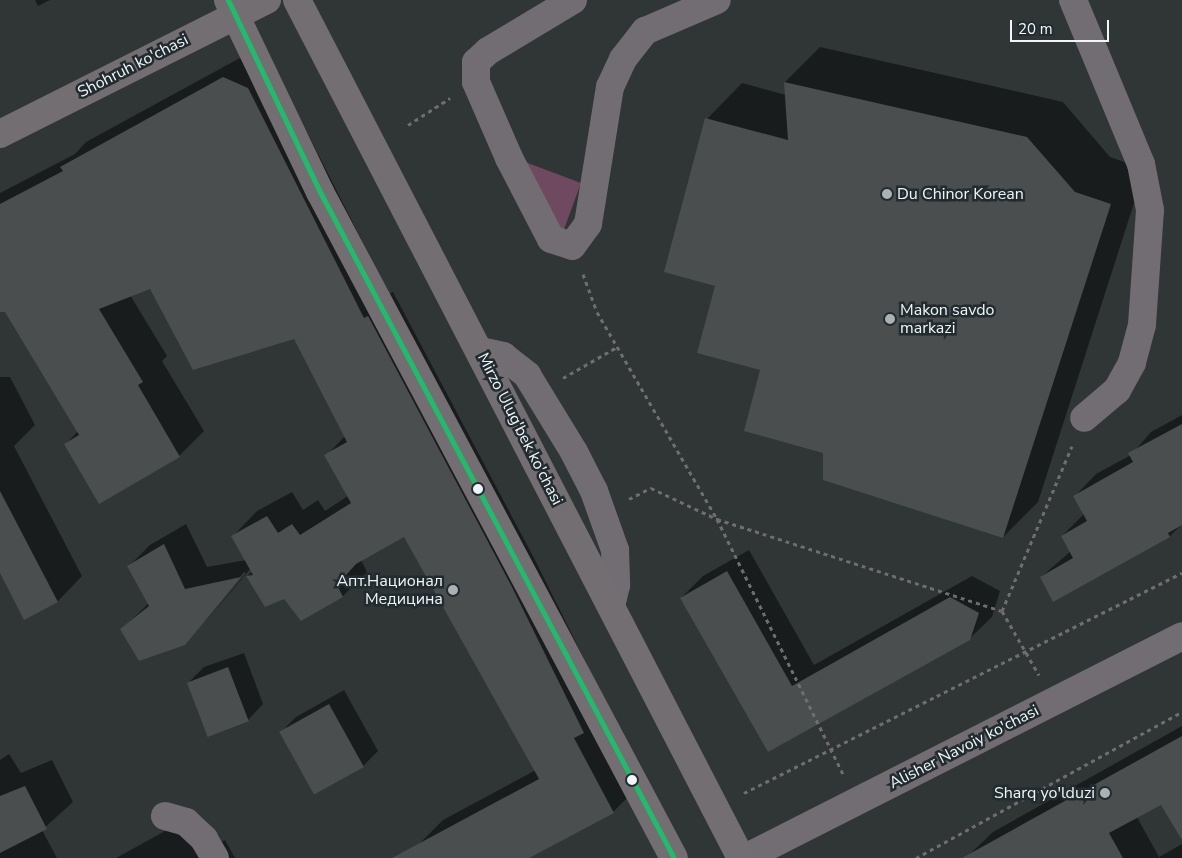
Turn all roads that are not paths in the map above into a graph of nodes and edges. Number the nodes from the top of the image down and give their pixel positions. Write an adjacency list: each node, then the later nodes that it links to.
1 (267, 0): 6 (main road, Shohruh ko'chasi)
2 (297, 0): 8 (main road, Mirzo Ulug'bek ko'chasi)
3 (573, 0): 4 (street)
4 (717, 0)
5 (1073, 0): 9 (street)
6 (231, 8): 7 (main road, Shohruh ko'chasi); 14 (main road)
7 (0, 134)
8 (480, 351): 10 (main road, Mirzo Ulug'bek ko'chasi); 10 (street)
9 (1084, 418)
10 (611, 606): 15 (main road, Mirzo Ulug'bek ko'chasi)
11 (1182, 636): 16 (street, Alisher Navoiy ko'chasi)
12 (165, 816): 13 (street)
13 (214, 858)
14 (674, 858)
15 (741, 858)
16 (746, 858)

